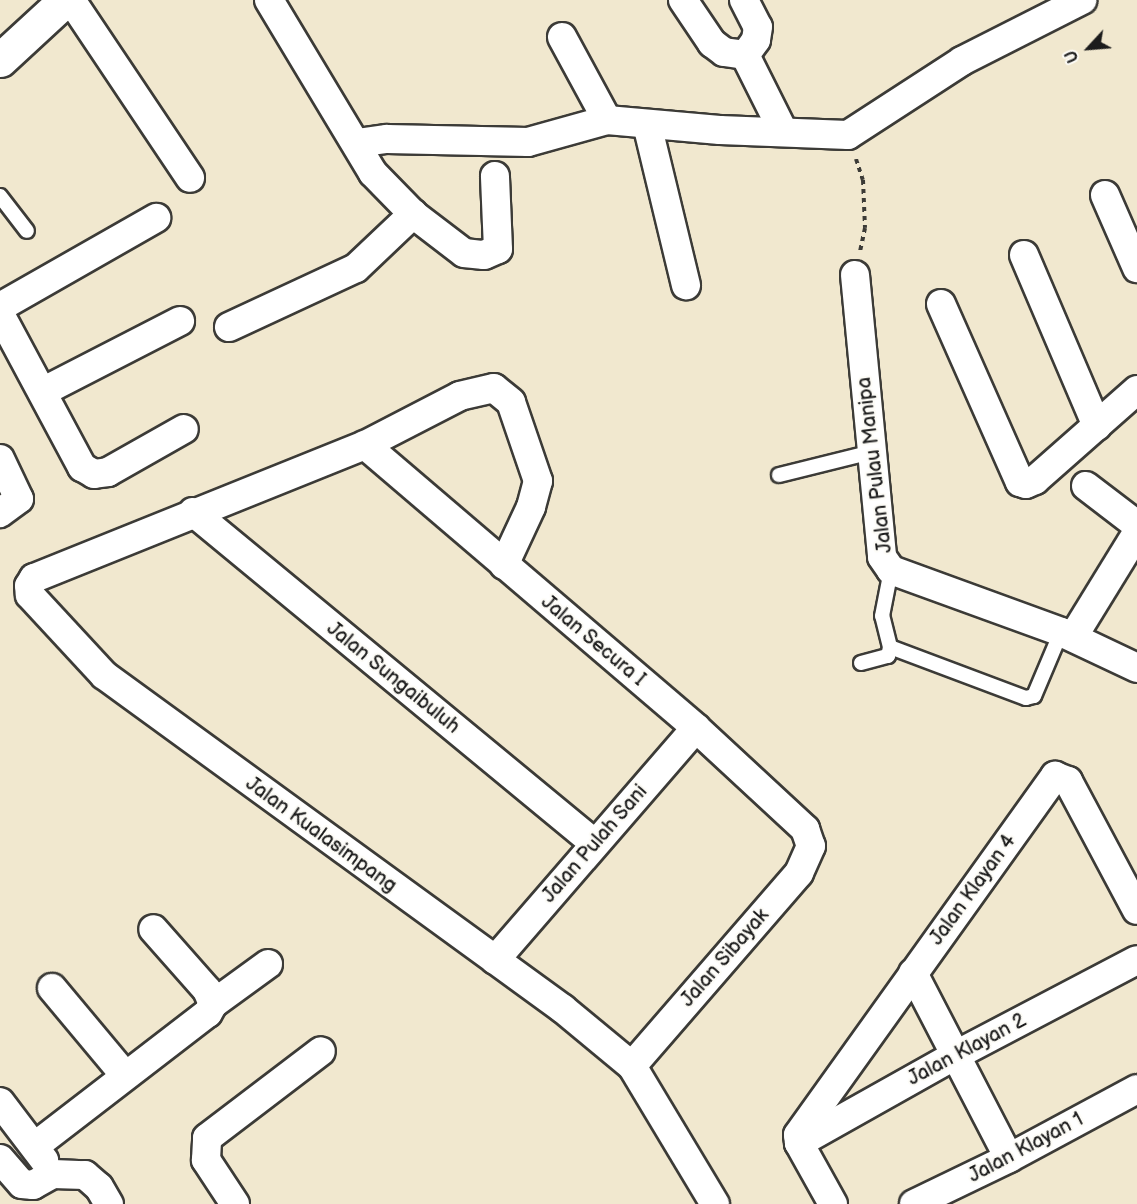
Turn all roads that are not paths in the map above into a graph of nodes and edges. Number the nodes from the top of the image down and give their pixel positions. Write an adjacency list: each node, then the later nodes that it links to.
1 (65, 0): 9 (street)
2 (71, 0): 15 (street)
3 (269, 0): 13 (street)
4 (683, 0): 8 (street)
5 (744, 0): 8 (street)
6 (1079, 0): 12 (street)
7 (562, 37): 10 (street)
8 (745, 55): 12 (street)
9 (0, 60)
10 (607, 120): 11 (street); 13 (street)
11 (646, 124): 12 (street); 24 (street)
12 (783, 131)
13 (357, 142): 18 (street)
14 (495, 176): 18 (street)
15 (190, 178)
16 (1105, 195): 22 (street)
17 (0, 196): 20 (lane)
18 (413, 214): 29 (street)
19 (156, 218): 26 (street)
20 (27, 231)
21 (1024, 255): 32 (street)
22 (1137, 268)
23 (855, 275): 35 (street, Jalan Pulau Manipa)
24 (686, 285)
25 (941, 304): 32 (street)
26 (0, 307)
27 (0, 314): 31 (street)
28 (180, 321): 31 (street)
29 (229, 327)
30 (1137, 390): 32 (street)
31 (44, 392): 33 (street)
32 (1097, 426)
33 (184, 429)
34 (364, 445): 39 (street); 43 (street, Jalan Secura I); 43 (street)
35 (872, 452): 37 (lane); 44 (street, Jalan Pulau Manipa)
36 (0, 459): 40 (street)
37 (779, 475)
38 (1086, 486): 41 (street)
39 (193, 512): 50 (street, Jalan Sungaibuluh); 54 (street, Jalan Kualasimpang)
40 (0, 513)
41 (1137, 525)
42 (1137, 533): 45 (street)
43 (504, 565): 49 (street, Jalan Secura I)
44 (891, 570): 45 (street, Jalan Pulau Manipa); 46 (lane)
45 (1067, 635): 46 (lane); 48 (street, Jalan Pulau Manipa)
46 (890, 647): 47 (lane)
47 (861, 663)
48 (1137, 668)
49 (696, 728): 50 (street, Jalan Pulah Sani); 51 (street, Jalan Secura I)
50 (594, 843): 54 (street, Jalan Pulah Sani)
51 (811, 846): 62 (street, Jalan Sibayak)
52 (1137, 910): 57 (street, Jalan Klayan 4)
53 (153, 929): 59 (street)
54 (495, 960): 62 (street, Jalan Kualasimpang)
55 (1137, 960): 61 (street, Jalan Klayan 2)
56 (268, 964): 59 (street)
57 (913, 973): 61 (street); 66 (street, Jalan Klayan 4)
58 (52, 988): 63 (street)
59 (213, 1004): 63 (street)
60 (321, 1051): 72 (street)
61 (956, 1055): 66 (street, Jalan Klayan 2); 68 (street)
62 (632, 1066): 73 (street, Jalan Kualasimpang)
63 (124, 1074): 67 (street)
64 (1137, 1089): 68 (street, Jalan Klayan 1)
65 (0, 1102): 67 (street)
66 (799, 1139): 74 (street)
67 (34, 1146): 70 (street)
68 (1009, 1158): 75 (street, Jalan Klayan 1)
69 (0, 1159): 70 (street)
70 (53, 1174): 71 (street)
71 (109, 1204)
72 (235, 1204)
73 (715, 1204)
74 (833, 1204)
75 (914, 1204)

